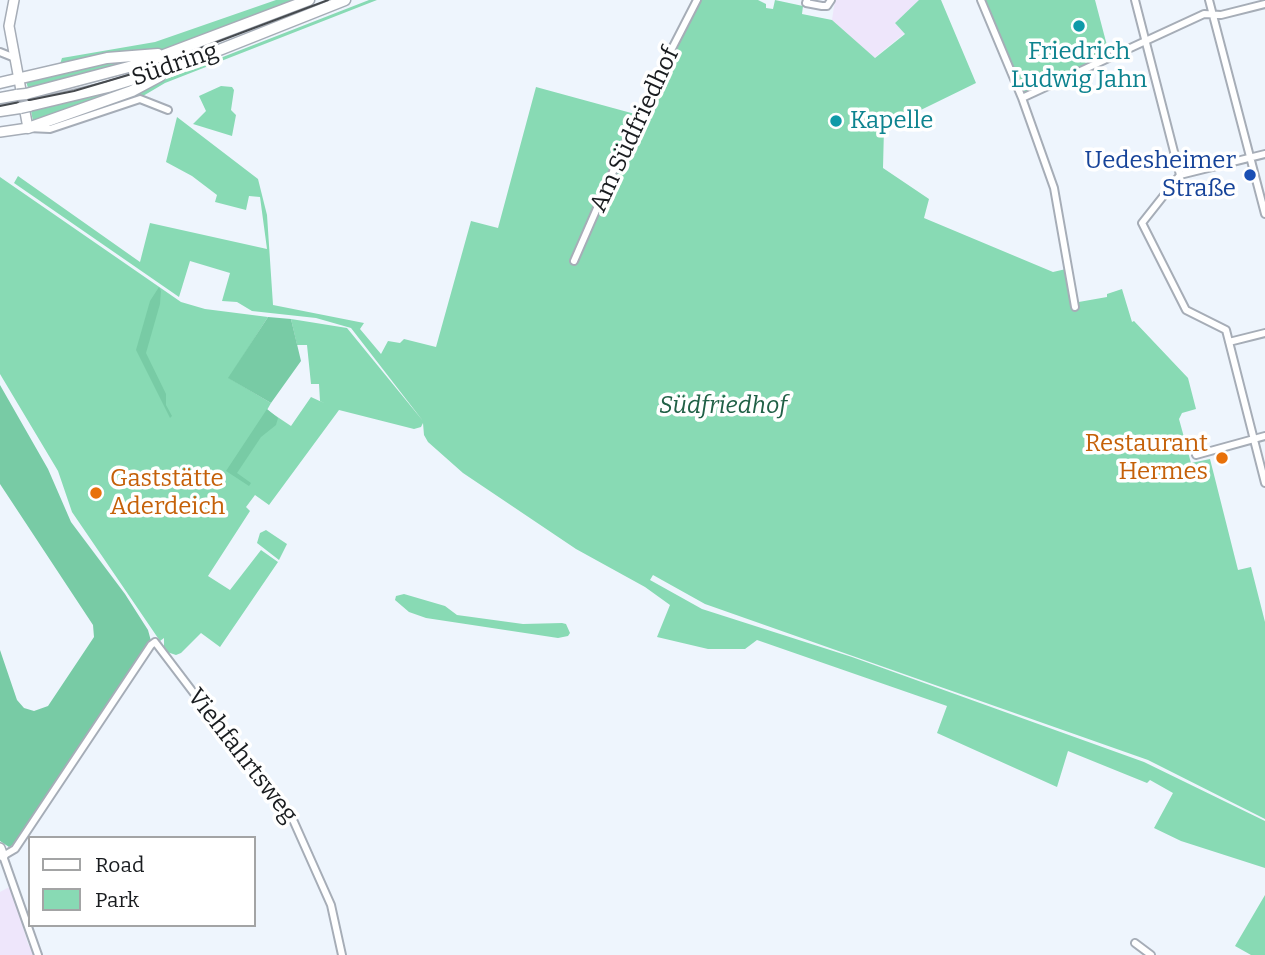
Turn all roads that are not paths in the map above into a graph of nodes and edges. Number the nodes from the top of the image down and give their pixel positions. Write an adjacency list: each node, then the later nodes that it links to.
1 (14, 0): 15 (street)
2 (309, 0): 14 (main road, Südring)
3 (345, 0): 16 (main road, Südring)
4 (697, 0): 29 (street, Am Südfriedhof)
5 (807, 0): 6 (street)
6 (831, 0)
7 (981, 0): 20 (street)
8 (1135, 0): 12 (street)
9 (1209, 0): 11 (street)
10 (1265, 4): 11 (street)
11 (1213, 15): 12 (street); 26 (street)
12 (1146, 41): 20 (street); 27 (street)
13 (0, 52): 15 (street)
14 (172, 53): 17 (main road); 19 (main road, Südring)
15 (15, 58): 17 (street)
16 (189, 62): 22 (main road, Südring); 23 (main road)
17 (19, 76): 18 (main road); 23 (street)
18 (0, 83)
19 (0, 98)
20 (1023, 99): 30 (street)
21 (168, 110): 23 (street)
22 (0, 111)
23 (29, 128): 24 (street)
24 (0, 132)
25 (1265, 154): 26 (street)
26 (1250, 157): 27 (street); 28 (street)
27 (1180, 175): 32 (street)
28 (1265, 214)
29 (574, 261)
30 (1075, 307)
31 (1265, 333): 32 (street)
32 (1229, 342): 34 (street)
33 (1265, 436): 34 (street)
34 (1254, 439): 35 (street); 36 (street)
35 (1196, 455)
36 (1265, 483)
37 (2, 852): 38 (street); 42 (street, Viehfahrtsweg)
38 (28, 926)
39 (28, 927): 41 (street)
40 (1135, 943): 43 (street)
41 (38, 955)
42 (342, 955)
43 (1151, 955)

